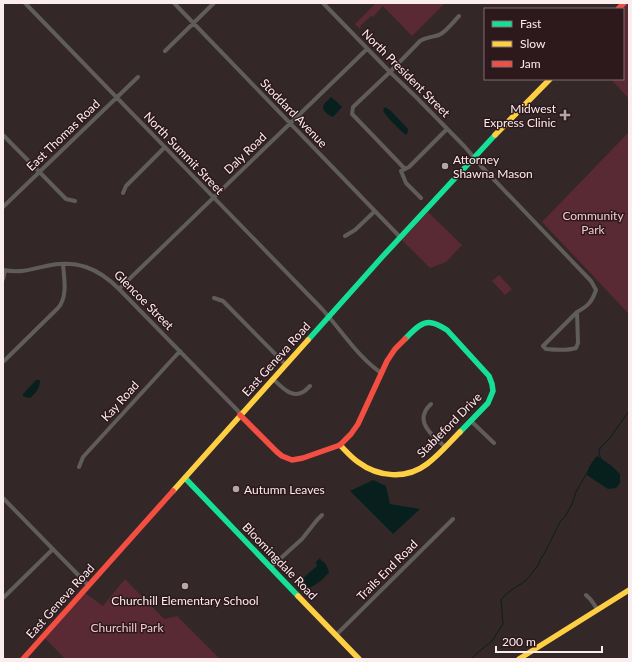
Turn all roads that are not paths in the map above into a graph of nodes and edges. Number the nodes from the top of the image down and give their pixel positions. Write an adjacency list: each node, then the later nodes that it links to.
1 (25, 3): 12 (street, North Summit Street)
2 (174, 3): 6 (street, Stoddard Avenue)
3 (214, 3): 6 (street)
4 (323, 3): 7 (street, North President Street)
5 (459, 16): 9 (street)
6 (193, 23): 8 (street); 13 (street, Stoddard Avenue)
7 (367, 49): 9 (street, North President Street); 13 (street, Daly Road)
8 (165, 51)
9 (390, 72): 14 (street, North President Street); 18 (street)
10 (138, 76): 12 (street, East Thomas Road)
11 (549, 80): 17 (street, East Geneva Road)
12 (116, 97): 16 (street, North Summit Street); 19 (street, East Thomas Road)
13 (290, 123): 21 (street, Daly Road); 25 (street, Stoddard Avenue)
14 (447, 129): 17 (street, North President Street); 18 (street)
15 (3, 135): 19 (street)
16 (165, 147): 20 (street); 21 (street, North Summit Street)
17 (474, 157): 27 (street, East Geneva Road); 33 (street, North President Street)
18 (405, 169): 22 (street)
19 (40, 172): 23 (street); 24 (street, East Thomas Road)
20 (123, 194)
21 (213, 197): 31 (street, Daly Road); 34 (street, North Summit Street)
22 (421, 198)
23 (75, 201)
24 (3, 207)
25 (375, 211): 26 (street); 27 (street, Stoddard Avenue)
26 (345, 236)
27 (400, 237): 34 (street, East Geneva Road)
28 (63, 264): 29 (street, Glencoe Street); 31 (street, Glencoe Street); 36 (street)
29 (4, 270): 30 (street)
30 (3, 279)
31 (119, 289): 35 (street, Glencoe Street)
32 (214, 298): 37 (street)
33 (577, 312): 33 (street)
34 (329, 317): 37 (street, East Geneva Road); 38 (street, North Summit Street)
35 (180, 351): 42 (street, Glencoe Street); 47 (street, Kay Road)
36 (4, 362)
37 (286, 365): 39 (street, East Geneva Road)
38 (381, 373): 43 (street, Stableford Drive); 45 (street)
39 (273, 379): 40 (street); 42 (street, East Geneva Road)
40 (310, 386)
41 (431, 404): 46 (street)
42 (241, 415): 45 (street, Glencoe Street); 48 (street, East Geneva Road)
43 (471, 420): 44 (street); 46 (street, Stableford Drive)
44 (494, 443)
45 (340, 444): 46 (street, Stableford Drive)
46 (445, 447)
47 (79, 467)
48 (185, 478): 53 (street, Bloomingdale Road); 54 (street, East Geneva Road)
49 (3, 498): 52 (street)
50 (322, 515): 53 (street)
51 (453, 519): 59 (street, Trails End Road)
52 (53, 549): 54 (street); 57 (street)
53 (271, 567): 59 (street, Bloomingdale Road)
54 (88, 585): 60 (street, East Geneva Road)
55 (629, 590): 58 (street)
56 (586, 595): 58 (street)
57 (3, 598)
58 (598, 610): 62 (street)
59 (336, 635): 61 (street, Bloomingdale Road)
60 (23, 659)
61 (359, 659)
62 (519, 659)

